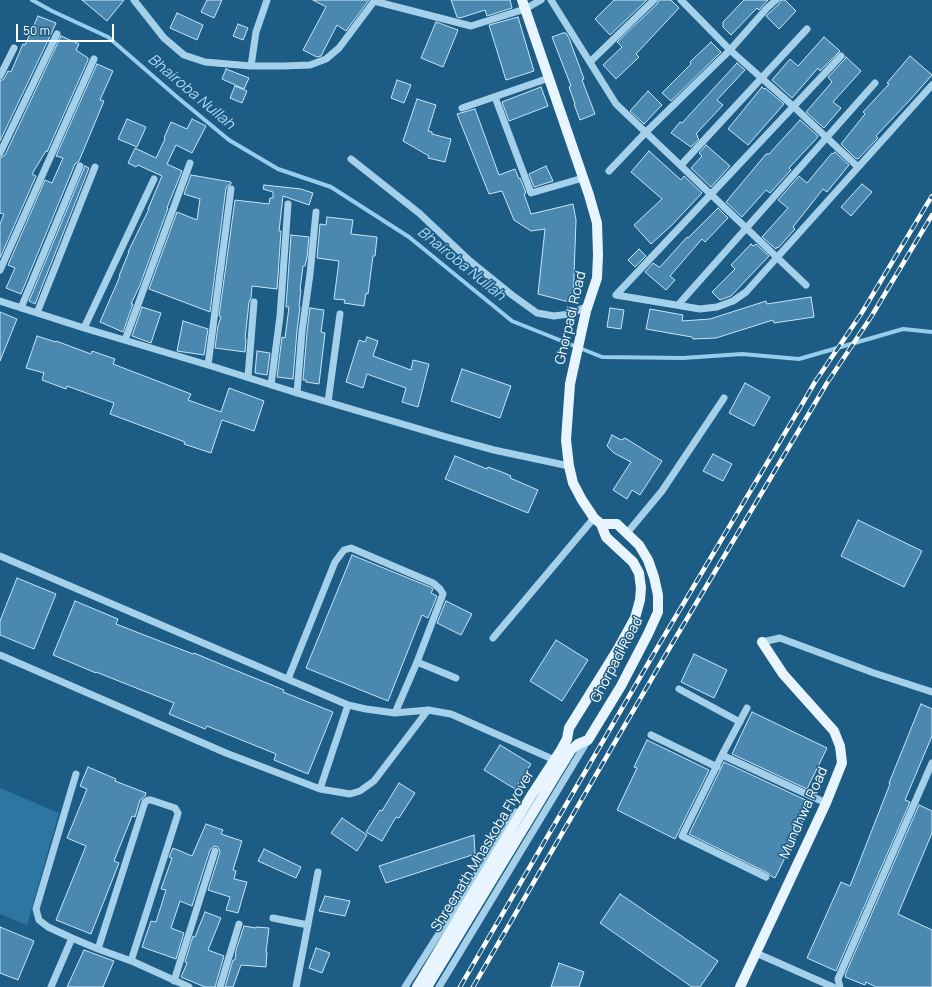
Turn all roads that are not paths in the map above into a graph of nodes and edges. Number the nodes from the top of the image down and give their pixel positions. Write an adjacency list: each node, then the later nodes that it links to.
1 (134, 0): 17 (street)
2 (267, 0): 17 (street)
3 (541, 0): 9 (street)
4 (551, 0): 16 (street)
5 (654, 0): 16 (street)
6 (681, 0): 13 (street)
7 (776, 0): 13 (street)
8 (374, 1): 9 (street); 17 (street)
9 (523, 4): 19 (main road, Ghorpadi Road)
10 (807, 29): 20 (street)
11 (56, 34): 28 (street)
12 (14, 48): 18 (street)
13 (730, 50): 20 (street); 26 (street)
14 (840, 56): 24 (street)
15 (94, 59): 44 (street)
16 (590, 62): 26 (street)
17 (251, 66)
18 (0, 76)
19 (549, 78): 23 (street); 36 (main road, Ghorpadi Road)
20 (762, 78): 24 (street); 31 (street)
21 (875, 84): 27 (street)
22 (932, 85): 34 (street)
23 (495, 97): 25 (street); 36 (street)
24 (793, 106): 27 (street); 39 (street)
25 (462, 108)
26 (646, 132): 31 (street); 35 (street)
27 (827, 138): 34 (street); 42 (street)
28 (0, 153)
29 (351, 159): 50 (street)
30 (190, 163): 54 (street)
31 (681, 165): 39 (street)
32 (80, 166): 49 (street)
33 (95, 167): 51 (street)
34 (858, 167): 43 (street)
35 (609, 171)
36 (583, 178): 50 (main road, Ghorpadi Road)
37 (154, 179): 53 (street)
38 (232, 189): 55 (street)
39 (711, 194): 42 (street); 48 (street)
40 (288, 204): 57 (street)
41 (316, 212): 58 (street)
42 (747, 228): 43 (street); 48 (street)
43 (777, 257): 45 (street); 48 (street)
44 (0, 270)
45 (806, 285)
46 (0, 301): 49 (street)
47 (254, 302): 56 (street)
48 (678, 305)
49 (21, 308): 51 (street)
50 (587, 308): 61 (main road, Ghorpadi Road)
51 (37, 313): 53 (street)
52 (340, 314): 60 (street)
53 (84, 328): 54 (street)
54 (125, 340): 55 (street)
55 (208, 364): 56 (street)
56 (248, 377): 57 (street)
57 (271, 385): 58 (street)
58 (297, 393): 60 (street)
59 (724, 398): 63 (street)
60 (328, 402): 61 (street)
61 (569, 466): 62 (main road, Ghorpadi Road)
62 (597, 521): 63 (main road, Ghorpadi Road); 65 (main road, Ghorpadi Road); 67 (street)
63 (626, 533): 66 (main road, Ghorpadi Road)
64 (0, 556): 72 (street)
65 (641, 588): 66 (main road); 80 (main road, Ghorpadi Road)
66 (658, 591): 82 (main road, Ghorpadi Road)
67 (493, 638)
68 (762, 642): 74 (street); 90 (main road, Mundhwa Road)
69 (0, 655): 89 (street)
70 (417, 662): 71 (street); 72 (street); 78 (street)
71 (456, 678)
72 (288, 679): 75 (street)
73 (679, 689): 79 (street)
74 (932, 692)
75 (348, 705): 78 (street); 89 (street)
76 (747, 708): 79 (street)
77 (428, 710): 78 (street); 85 (street); 89 (street)
78 (395, 712)
79 (740, 722): 84 (street)
80 (568, 728): 83 (main road, Shreenath Mhaskoba Flyover); 85 (street)
81 (651, 735): 87 (street)
82 (588, 740): 83 (main road, Shreenath Mhaskoba Flyover); 109 (street)
83 (566, 750): 107 (main road, Shreenath Mhaskoba Flyover); 108 (main road, Shreenath Mhaskoba Flyover)
84 (722, 755): 87 (street); 90 (street)
85 (550, 758): 106 (street)
86 (932, 763): 112 (street)
87 (716, 767): 93 (street)
88 (76, 774): 97 (street)
89 (320, 789)
90 (826, 803): 99 (main road, Mundhwa Road)
91 (215, 851): 101 (street)
92 (318, 872): 96 (street)
93 (766, 877)
94 (273, 918): 96 (street)
95 (239, 924): 104 (street)
96 (308, 925): 105 (street)
97 (72, 938): 98 (street); 102 (street)
98 (98, 948): 100 (street); 100 (street)
99 (756, 953): 110 (main road, Mundhwa Road); 111 (street)
100 (131, 961): 101 (street)
101 (174, 980): 103 (street)
102 (51, 987)
103 (189, 987)
104 (220, 987)
105 (296, 987)
106 (405, 987)
107 (417, 987)
108 (427, 987)
109 (439, 987)
110 (740, 987)
111 (834, 987)
112 (840, 987)

